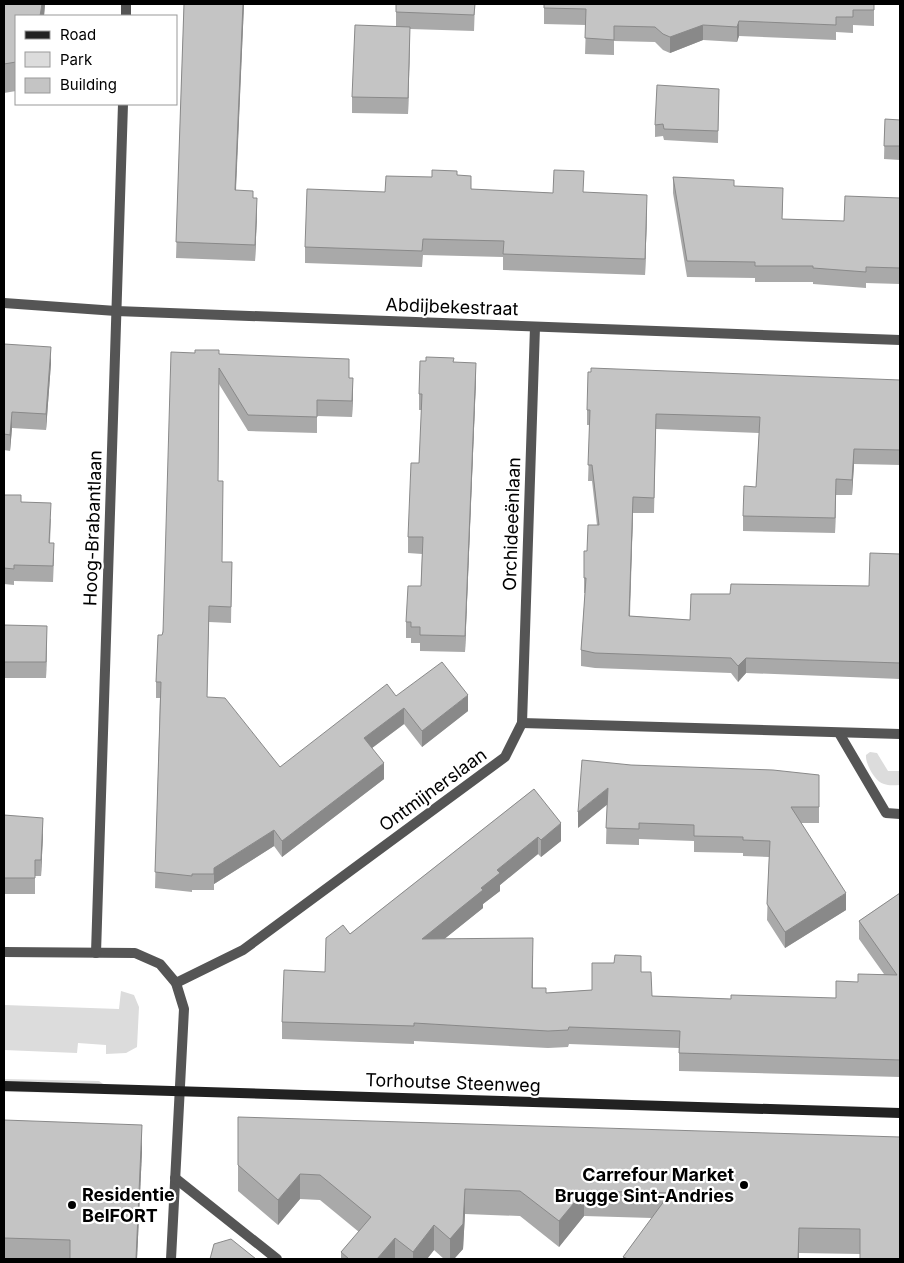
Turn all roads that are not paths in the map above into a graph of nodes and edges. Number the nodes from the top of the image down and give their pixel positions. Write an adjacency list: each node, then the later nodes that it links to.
1 (123, 105): 3 (street, Hoog-Brabantlaan)
2 (4, 303): 3 (street, Abdijbekestraat)
3 (116, 311): 4 (street, Abdijbekestraat); 11 (street, Hoog-Brabantlaan)
4 (535, 327): 5 (street, Abdijbekestraat); 6 (street, Orchideeënlaan)
5 (900, 340)
6 (522, 723): 7 (street); 12 (street, Ontmijnerslaan)
7 (839, 732): 8 (street); 9 (street)
8 (900, 734)
9 (900, 814)
10 (4, 952): 11 (street)
11 (96, 953): 12 (street)
12 (176, 983): 14 (street)
13 (4, 1086): 14 (main road, Torhoutse Steenweg)
14 (179, 1092): 15 (main road, Torhoutse Steenweg); 16 (street)
15 (900, 1114)
16 (175, 1178): 17 (street); 18 (street)
17 (171, 1259)
18 (277, 1259)

